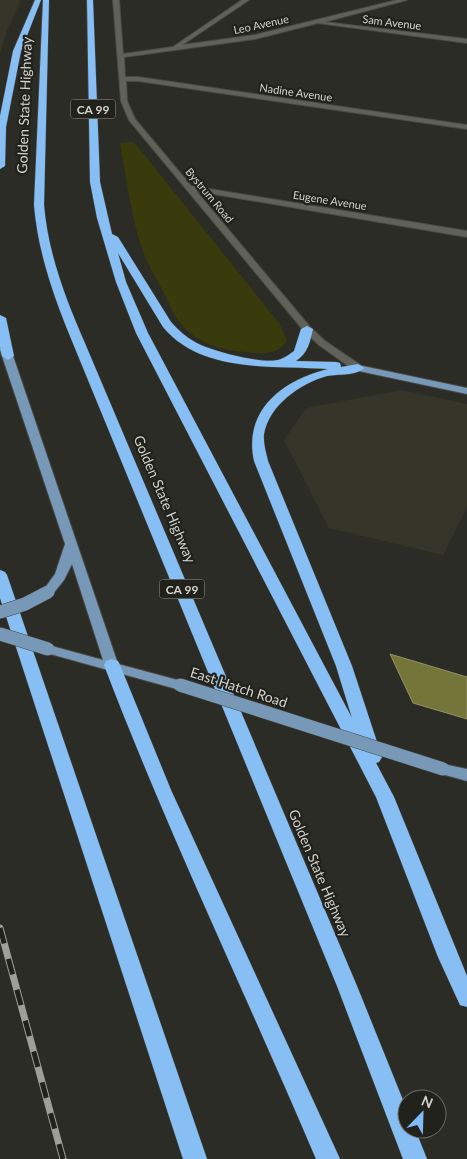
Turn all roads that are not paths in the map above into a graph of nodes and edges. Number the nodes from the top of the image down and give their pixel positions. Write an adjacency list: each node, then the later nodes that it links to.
1 (38, 0): 13 (highway)
2 (46, 0): 35 (highway, Golden State Highway / CA 99)
3 (90, 0): 16 (highway, CA 99)
4 (116, 0): 10 (street, Bystrum Road)
5 (246, 0): 9 (street)
6 (404, 0): 7 (street, Leo Avenue)
7 (314, 22): 8 (street, Sam Avenue); 9 (street, Leo Avenue)
8 (467, 41)
9 (172, 50): 10 (street, Leo Avenue)
10 (120, 56): 11 (street, Bystrum Road)
11 (122, 79): 12 (street, Nadine Avenue); 15 (street, Bystrum Road)
12 (467, 126)
13 (1, 130): 14 (highway)
14 (0, 166)
15 (190, 188): 17 (street, Eugene Avenue); 19 (street, Bystrum Road)
16 (102, 218): 22 (highway); 31 (highway, CA 99)
17 (467, 234)
18 (0, 318): 21 (highway)
19 (307, 329): 22 (highway); 23 (street, Bystrum Road)
20 (0, 340): 21 (main road)
21 (8, 356): 25 (main road)
22 (278, 362): 23 (highway)
23 (358, 368): 24 (main road); 31 (highway)
24 (467, 391)
25 (72, 542): 27 (main road, bridge); 29 (main road)
26 (0, 575): 33 (highway)
27 (0, 612)
28 (0, 634): 29 (main road, East Hatch Road, bridge)
29 (112, 665): 30 (main road, East Hatch Road, bridge); 34 (highway)
30 (467, 775)
31 (385, 797): 32 (highway, CA 99)
32 (467, 998)
33 (195, 1159)
34 (328, 1159)
35 (415, 1159)

